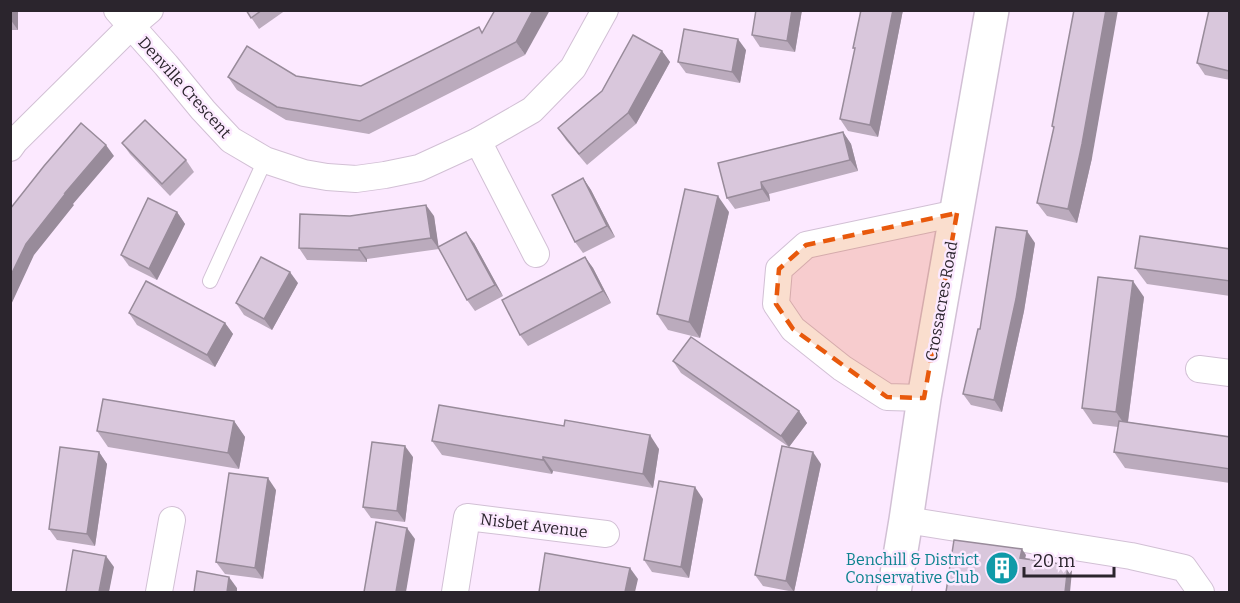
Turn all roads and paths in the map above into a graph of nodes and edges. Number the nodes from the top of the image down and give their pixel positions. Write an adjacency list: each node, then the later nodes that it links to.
1 (604, 10): 4 (street, Denville Crescent)
2 (992, 10): 7 (street, Crossacres Road)
3 (133, 16): 5 (street); 6 (street, Denville Crescent)
4 (478, 141): 6 (street, Denville Crescent); 8 (street)
5 (10, 148)
6 (265, 160): 9 (lane)
7 (957, 213): 12 (street, Crossacres Road); 12 (street)
8 (536, 254)
9 (210, 280)
10 (1199, 369): 11 (street)
11 (1230, 373)
12 (924, 398): 14 (street, Crossacres Road)
13 (172, 520): 16 (street)
14 (906, 520): 18 (street, Crossacres Road); 19 (street)
15 (606, 534): 17 (street, Nisbet Avenue)
16 (159, 592)
17 (456, 592)
18 (894, 592)
19 (1201, 592)

